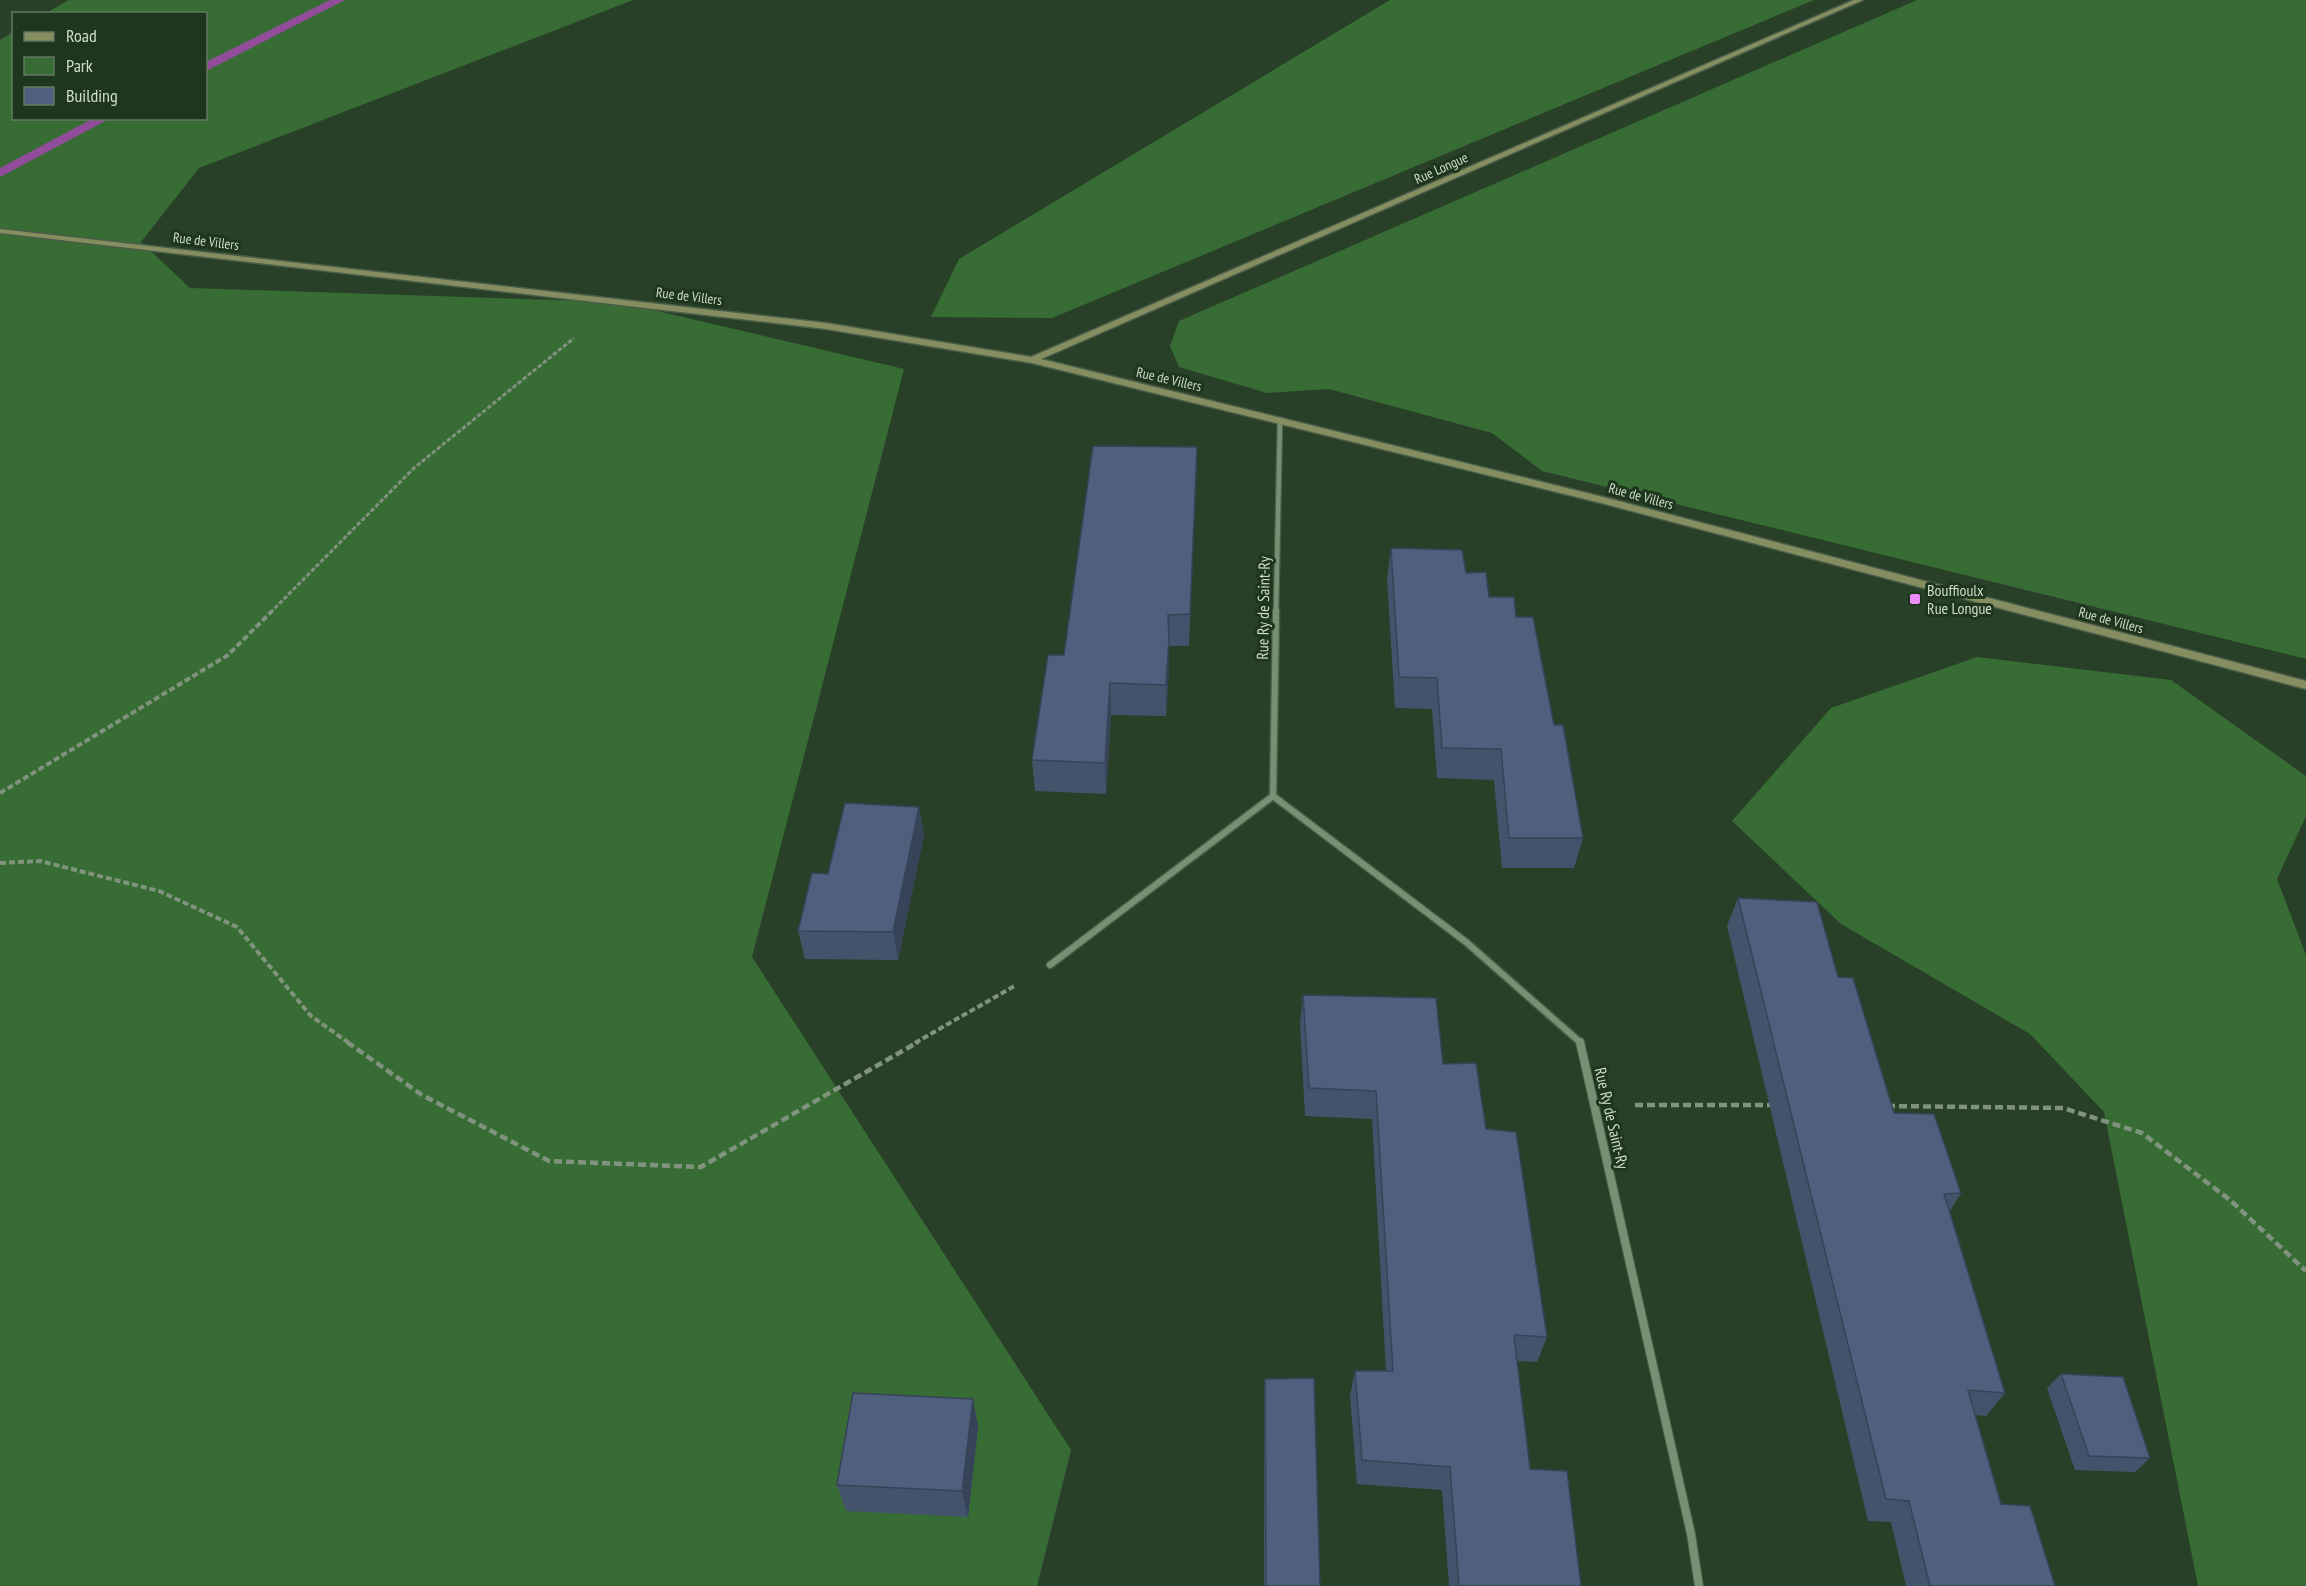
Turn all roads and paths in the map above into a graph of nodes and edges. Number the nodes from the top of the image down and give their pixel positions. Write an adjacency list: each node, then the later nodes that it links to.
1 (1860, 0): 4 (street, Rue Longue)
2 (0, 231): 3 (street, Rue de Villers)
3 (619, 302): 4 (street, Rue de Villers); 7 (path)
4 (1032, 360): 5 (street, Rue de Villers)
5 (1280, 420): 6 (street, Rue de Villers); 8 (street, Rue Ry de Saint-Ry)
6 (2306, 685)
7 (0, 793)
8 (1273, 796): 10 (street); 11 (street, Rue Ry de Saint-Ry)
9 (0, 863): 10 (path)
10 (1050, 965)
11 (1595, 1105): 12 (path); 15 (street, Rue Ry de Saint-Ry)
12 (1783, 1105)
13 (1876, 1106): 14 (path)
14 (2306, 1271)
15 (1699, 1586)

